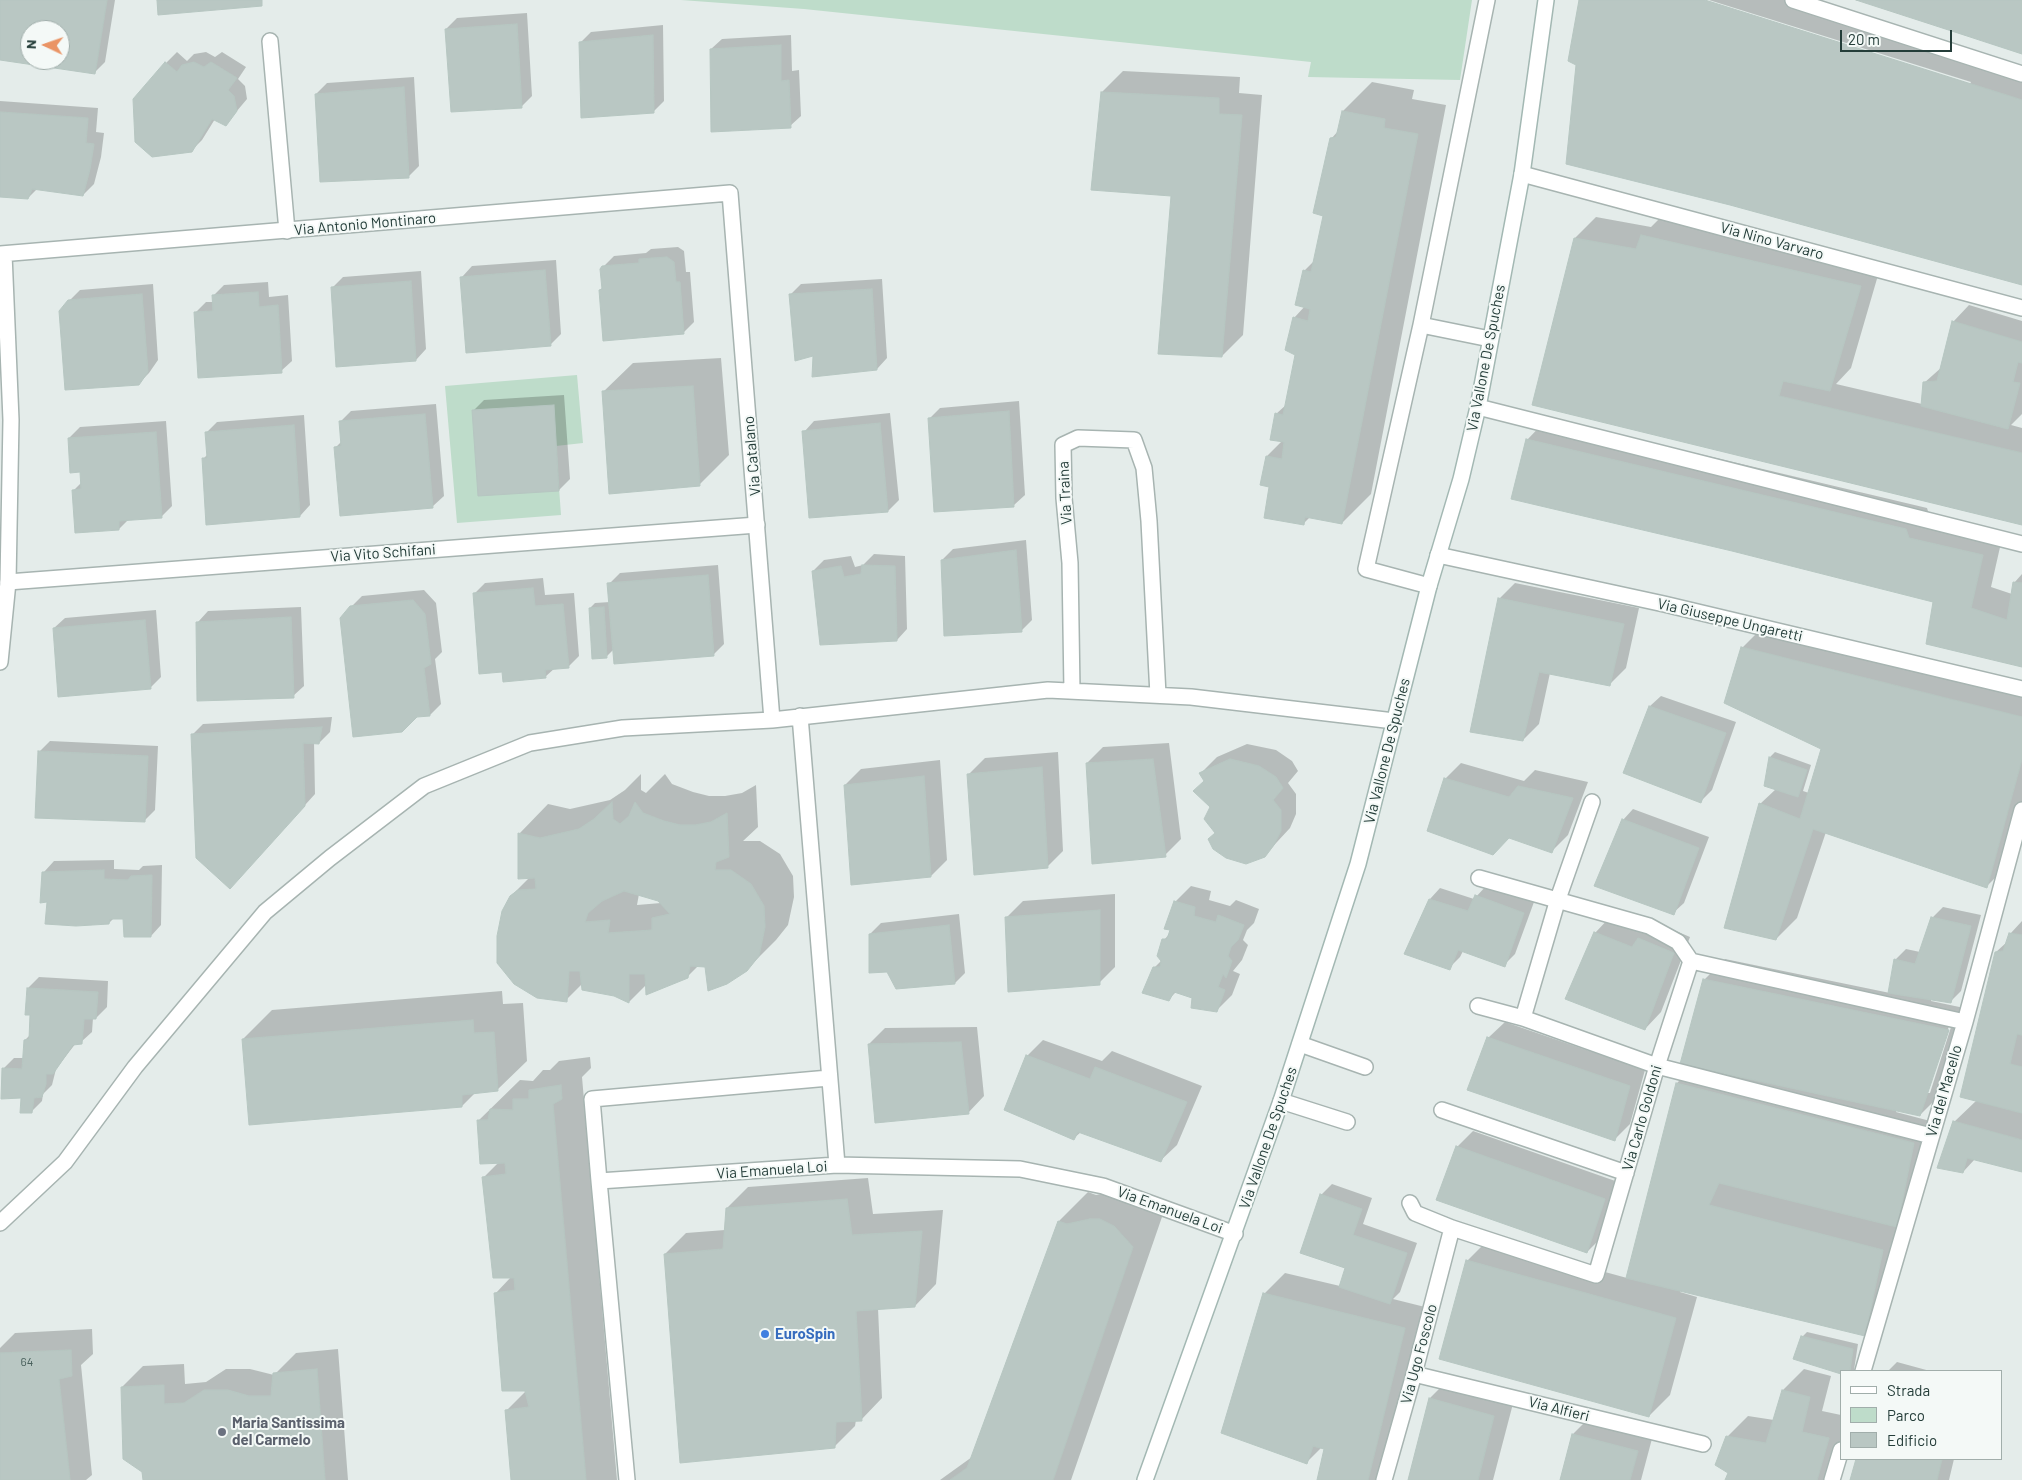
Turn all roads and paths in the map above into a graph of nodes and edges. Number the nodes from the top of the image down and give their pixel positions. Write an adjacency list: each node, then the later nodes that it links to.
1 (1487, 0): 11 (street)
2 (1546, 0): 6 (street, Via Vallone De Spuches)
3 (1793, 0): 5 (street)
4 (270, 41): 8 (street)
5 (2022, 74)
6 (1522, 174): 10 (street, Via Nino Varvaro); 12 (street, Via Vallone De Spuches)
7 (730, 193): 8 (street, Via Antonio Montinaro); 14 (street, Via Catalano)
8 (286, 231): 9 (street, Via Antonio Montinaro)
9 (2, 254): 17 (street)
10 (2022, 308)
11 (1421, 325): 12 (street); 18 (street)
12 (1490, 338): 13 (street, Via Vallone De Spuches)
13 (1478, 407): 15 (street); 16 (street, Via Vallone De Spuches)
14 (758, 525): 17 (street, Via Vito Schifani); 24 (street, Via Catalano)
15 (2022, 544)
16 (1438, 555): 18 (street, Via Vallone De Spuches); 20 (street, Via Giuseppe Ungaretti)
17 (8, 582): 19 (street)
18 (1429, 586): 25 (street, Via Vallone De Spuches)
19 (0, 662)
20 (2022, 689)
21 (1072, 691): 22 (street); 22 (street, Via Traina); 23 (street)
22 (1158, 695): 25 (street)
23 (800, 716): 24 (street); 37 (street)
24 (772, 720): 46 (street)
25 (1394, 722): 34 (street, Via Vallone De Spuches)
26 (1592, 802): 29 (street)
27 (2022, 810): 33 (street, Via del Macello)
28 (1479, 878): 29 (street)
29 (1558, 899): 30 (street); 32 (street)
30 (1691, 962): 33 (street); 35 (street, Via Carlo Goldoni)
31 (1478, 1006): 32 (street)
32 (1523, 1018): 35 (street)
33 (1965, 1022): 41 (street, Via del Macello)
34 (1300, 1044): 36 (street); 38 (street, Via Vallone De Spuches)
35 (1656, 1066): 41 (street); 43 (street, Via Carlo Goldoni)
36 (1365, 1067)
37 (829, 1078): 42 (street); 44 (street)
38 (1281, 1100): 40 (street); 48 (street, Via Vallone De Spuches)
39 (1442, 1110): 43 (street)
40 (1346, 1122)
41 (1931, 1136): 49 (street, Via del Macello)
42 (837, 1165): 44 (street, Via Emanuela Loi); 48 (street, Via Emanuela Loi)
43 (1626, 1173): 47 (street, Via Carlo Goldoni)
44 (598, 1182): 53 (street)
45 (1410, 1203): 47 (street)
46 (0, 1223)
47 (1452, 1228): 50 (street, Via Ugo Foscolo)
48 (1235, 1234): 54 (street, Via Vallone De Spuches)
49 (1864, 1370)
50 (1414, 1374): 51 (street, Via Alfieri); 55 (street, Via Ugo Foscolo)
51 (1703, 1444)
52 (1840, 1453): 56 (street)
53 (627, 1480)
54 (1145, 1480)
55 (1384, 1480)
56 (1832, 1480)

